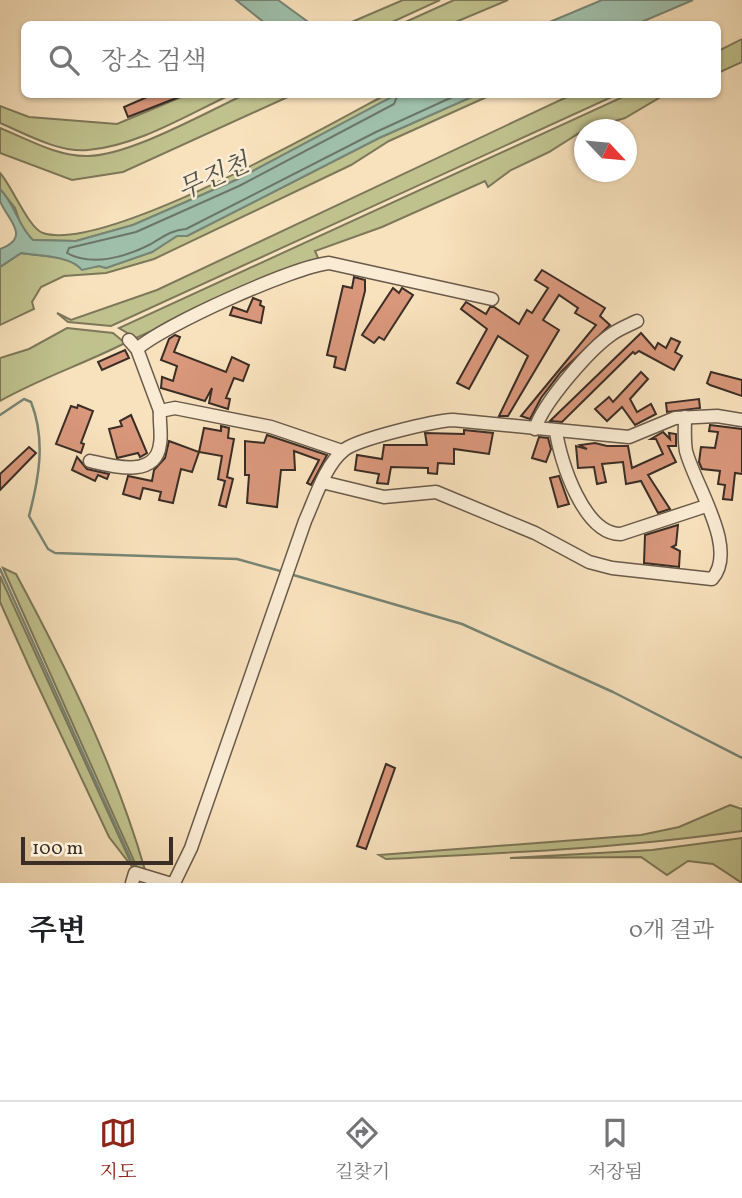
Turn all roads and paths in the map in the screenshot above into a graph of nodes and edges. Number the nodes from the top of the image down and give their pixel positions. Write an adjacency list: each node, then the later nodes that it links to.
1 (492, 299): 3 (street)
2 (636, 321): 6 (street)
3 (160, 411): 8 (street); 9 (street)
4 (685, 418): 5 (street); 7 (street); 11 (street)
5 (742, 420)
6 (535, 429): 7 (street); 8 (street)
7 (556, 431): 11 (street)
8 (342, 451): 10 (street)
9 (90, 461)
10 (323, 482): 11 (street); 14 (street)
11 (706, 506)
12 (135, 876): 13 (street)
13 (168, 883)
14 (174, 883)

